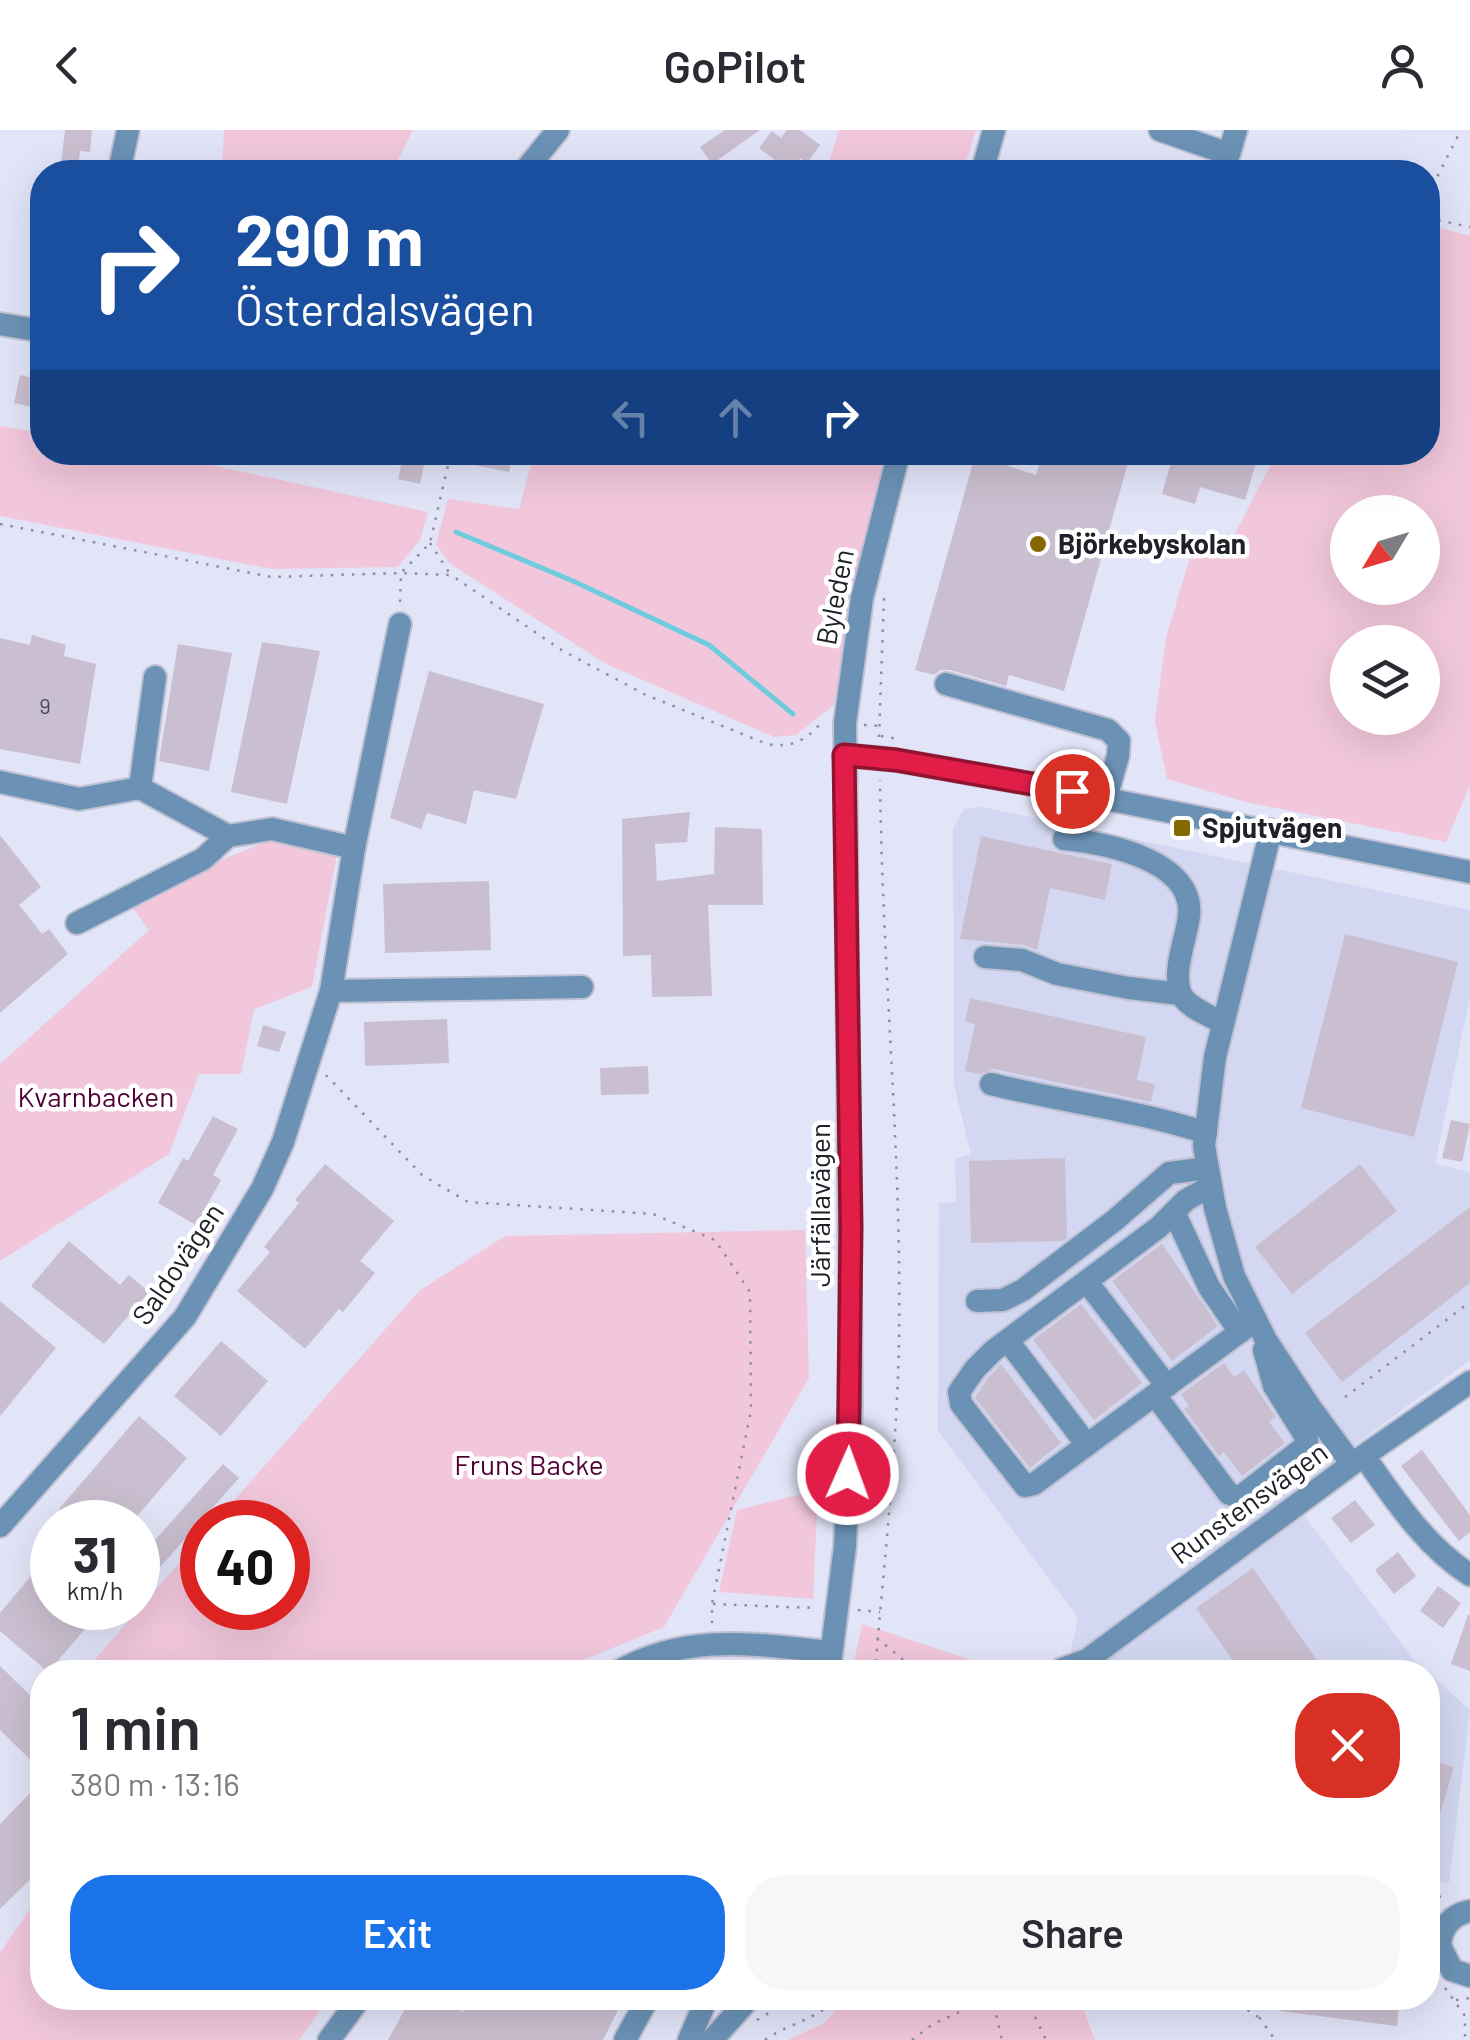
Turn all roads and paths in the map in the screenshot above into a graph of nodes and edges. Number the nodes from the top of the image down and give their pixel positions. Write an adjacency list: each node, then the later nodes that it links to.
1 (128, 130): 8 (street)
2 (558, 130): 9 (street)
3 (994, 130): 10 (street)
4 (1160, 130): 7 (street)
5 (1236, 130): 7 (street)
6 (1461, 130): 12 (path)
7 (1229, 154): 11 (path)
8 (121, 160)
9 (534, 160)
10 (985, 160)
11 (1246, 160)
12 (1440, 171)
13 (1440, 221): 14 (path)
14 (1470, 227)
15 (0, 324): 16 (street)
16 (30, 329)
17 (448, 465): 20 (path)
18 (896, 465): 27 (street, Byleden)
19 (0, 524): 21 (path)
20 (430, 542): 21 (path); 22 (path)
21 (401, 572): 22 (path); 24 (path)
22 (451, 575): 27 (path)
23 (885, 590): 28 (path)
24 (400, 624): 37 (street, Saldovägen)
25 (155, 677): 32 (street)
26 (946, 684): 33 (street)
27 (846, 723): 28 (path); 29 (street, Byleden)
28 (879, 726): 30 (path)
29 (844, 755): 30 (street); 63 (street, Järfällavägen)
30 (880, 758): 33 (street); 64 (path)
31 (0, 782): 32 (street)
32 (140, 788): 35 (street)
33 (1106, 798): 34 (street)
34 (1271, 830): 38 (street); 44 (street)
35 (228, 836): 37 (street); 39 (street)
36 (1064, 839): 43 (street)
37 (354, 848): 42 (street, Saldovägen)
38 (1470, 872)
39 (77, 924)
40 (985, 957): 43 (street)
41 (582, 987): 42 (street)
42 (332, 991): 45 (street, Saldovägen)
43 (1180, 994): 44 (street)
44 (1224, 1023): 47 (street)
45 (312, 1060): 60 (street, Saldovägen); 62 (path)
46 (991, 1084): 47 (street)
47 (1206, 1133): 48 (street)
48 (1210, 1177): 49 (street); 51 (street); 53 (street)
49 (1174, 1212): 50 (street); 53 (street)
50 (1086, 1282): 54 (street); 56 (street)
51 (976, 1301)
52 (1470, 1302): 57 (path)
53 (1254, 1330): 56 (street); 56 (street); 59 (street)
54 (1008, 1340): 58 (street); 58 (street)
55 (1470, 1382): 59 (street, Runstensvägen)
56 (1161, 1390): 58 (street)
57 (1345, 1396)
58 (1086, 1445)
59 (1358, 1460): 61 (street); 72 (street, Runstensvägen)
60 (0, 1526)
61 (1470, 1576)
62 (712, 1604): 63 (path); 65 (path)
63 (836, 1608): 64 (path); 69 (street, Järfällavägen)
64 (882, 1612): 66 (path)
65 (712, 1636)
66 (878, 1638): 70 (path); 71 (path)
67 (644, 1660): 68 (street)
68 (796, 1660)
69 (829, 1660)
70 (876, 1660)
71 (904, 1660)
72 (1087, 1660)
73 (1454, 1908): 74 (street)
74 (1440, 1936)
75 (1440, 1956): 76 (street)
76 (1455, 1976): 77 (street); 77 (path)
77 (1465, 1998): 98 (path)
78 (351, 2010): 89 (street)
79 (641, 2010): 90 (street)
80 (702, 2010): 91 (street)
81 (744, 2010): 92 (street)
82 (823, 2010): 93 (path)
83 (964, 2010): 94 (path)
84 (995, 2010): 95 (path)
85 (1032, 2010): 96 (path)
86 (1247, 2010): 88 (path)
87 (1256, 2010): 88 (path)
88 (1259, 2018): 97 (path)
89 (329, 2040)
90 (625, 2040)
91 (689, 2040)
92 (712, 2040)
93 (765, 2040)
94 (912, 2040)
95 (1002, 2040)
96 (1046, 2040)
97 (1275, 2040)
98 (1465, 2040)

